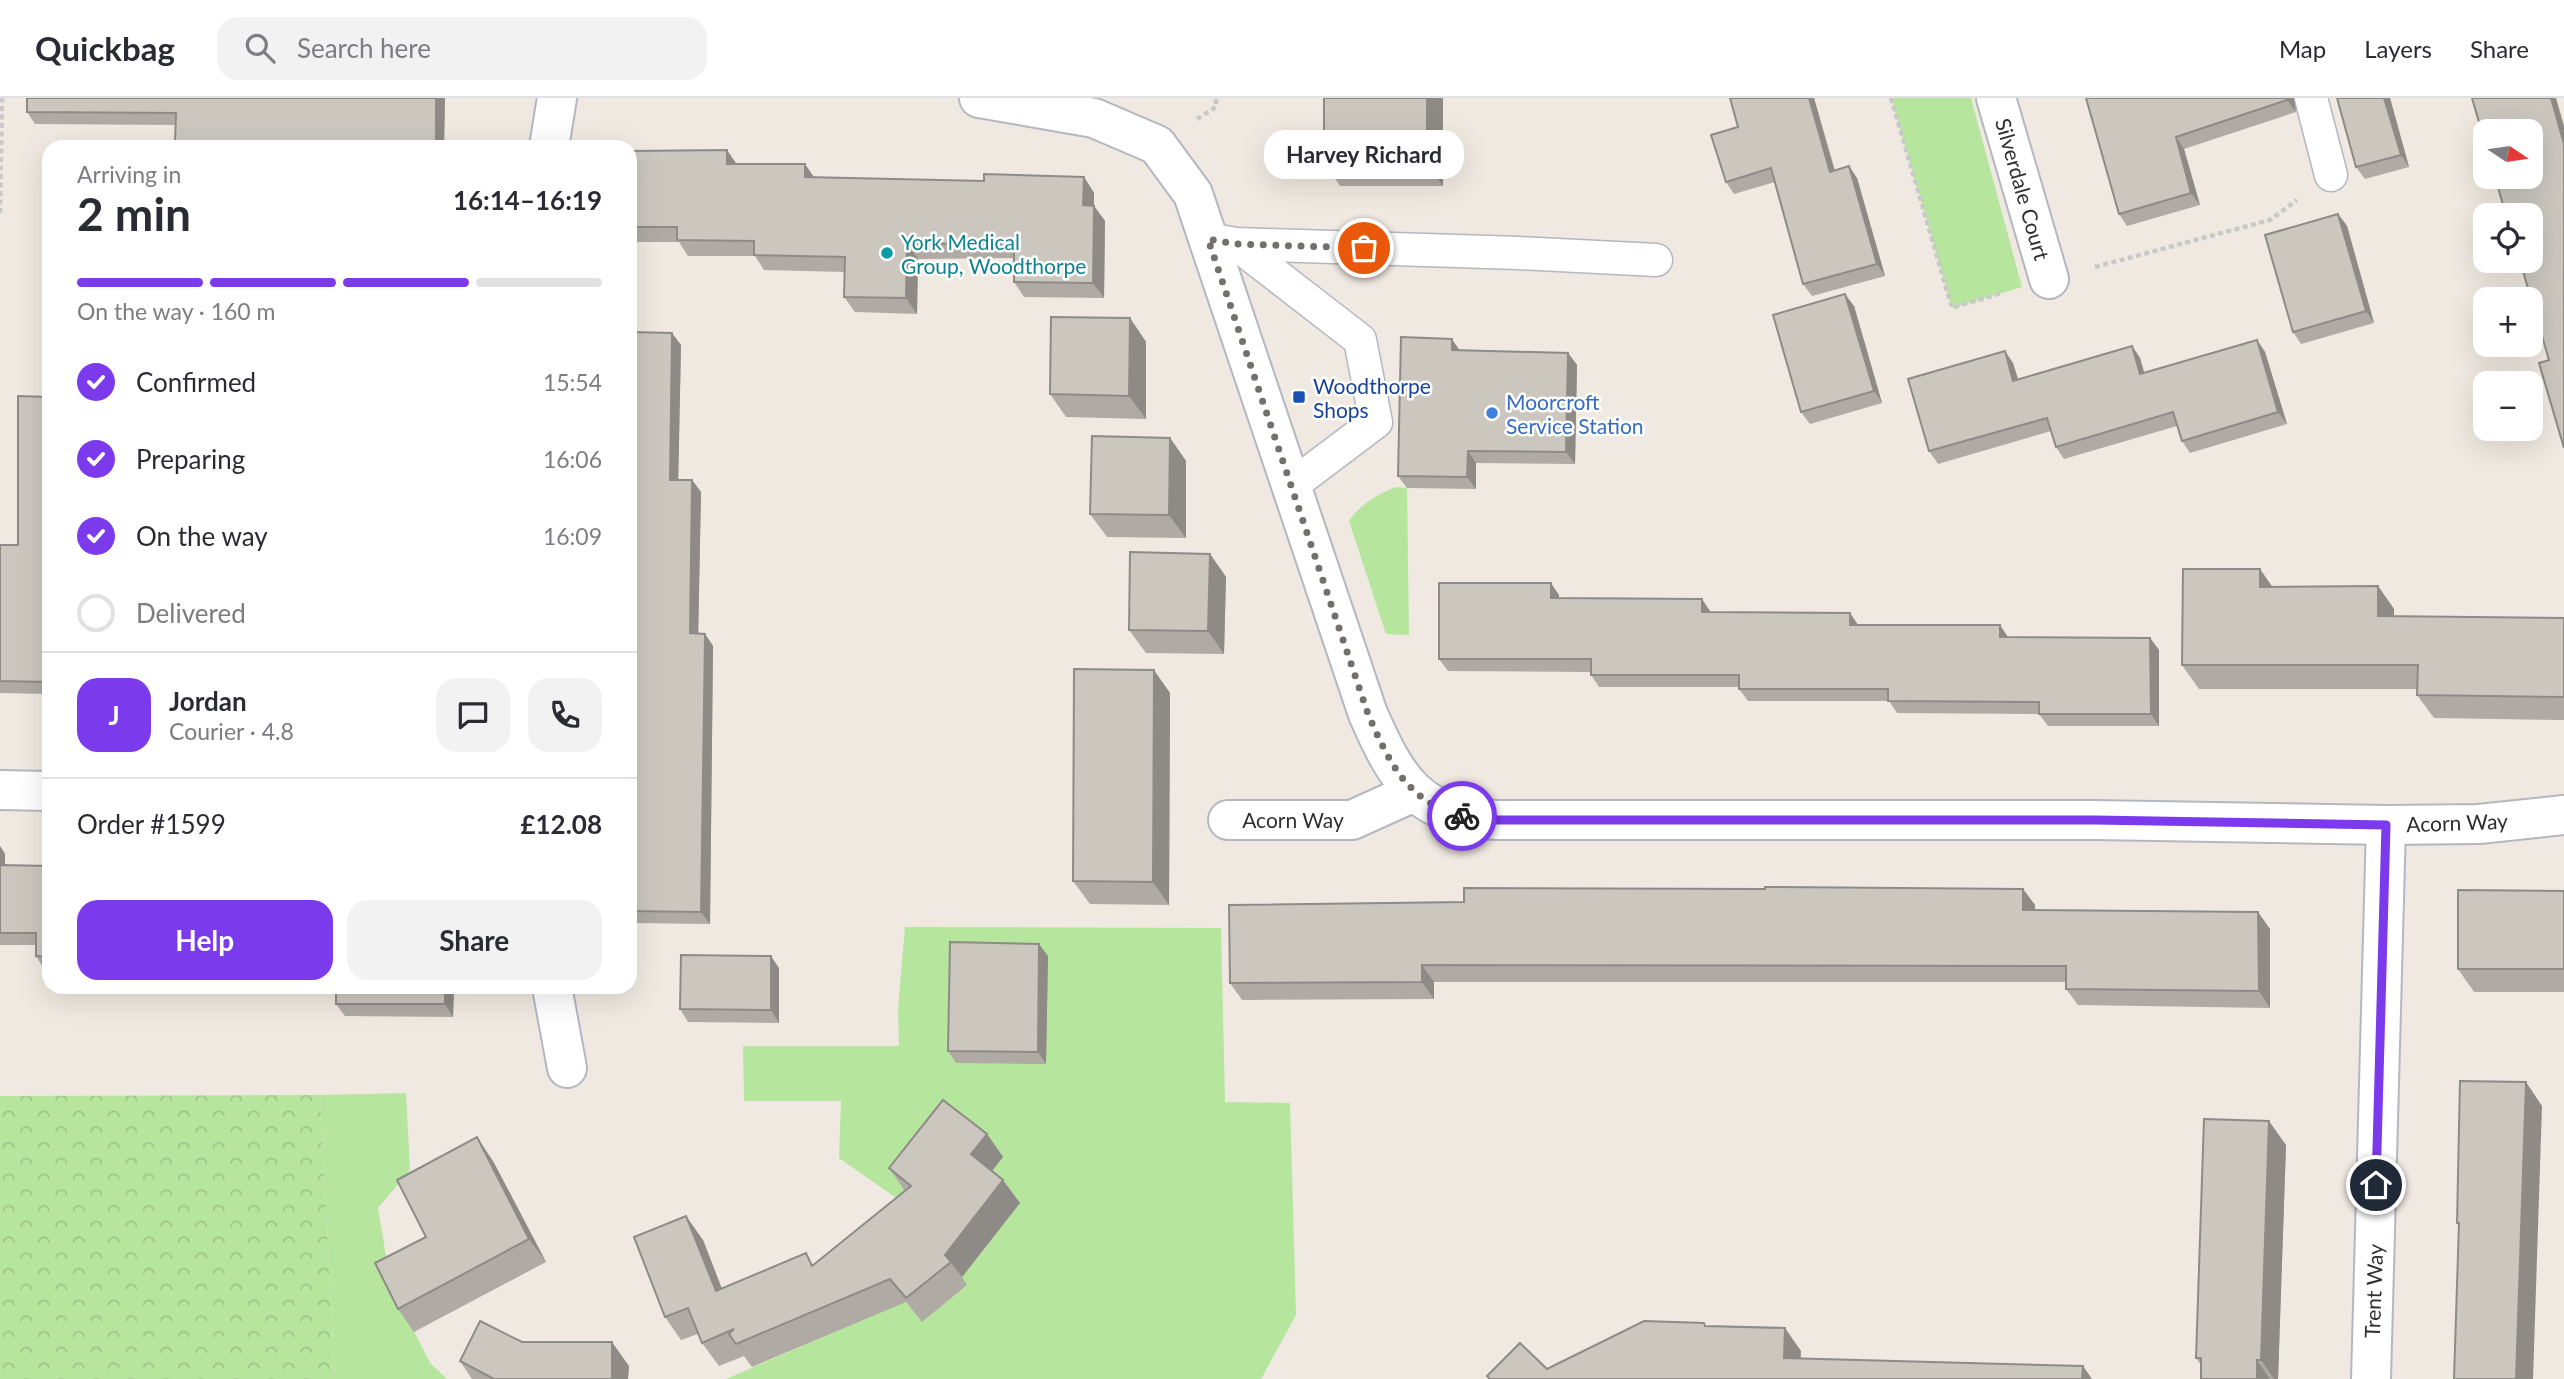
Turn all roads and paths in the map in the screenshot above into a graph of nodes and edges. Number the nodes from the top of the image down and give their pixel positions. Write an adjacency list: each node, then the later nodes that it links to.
1 (2, 98): 8 (path)
2 (557, 98): 6 (street)
3 (1996, 98): 11 (street, Silverdale Court)
4 (2311, 98): 7 (lane)
5 (988, 99): 9 (street)
6 (550, 140)
7 (2332, 174)
8 (0, 213)
9 (1222, 242): 10 (lane); 12 (street); 12 (lane)
10 (1656, 260)
11 (2049, 279)
12 (1291, 486): 15 (street)
13 (0, 790): 14 (street)
14 (42, 791)
15 (1413, 792): 17 (street, Acorn Way); 18 (street, Acorn Way)
16 (2564, 815): 18 (street, Acorn Way)
17 (1228, 820)
18 (2386, 825): 21 (street, Trent Way)
19 (553, 994): 20 (street)
20 (567, 1068)
21 (2371, 1379)

